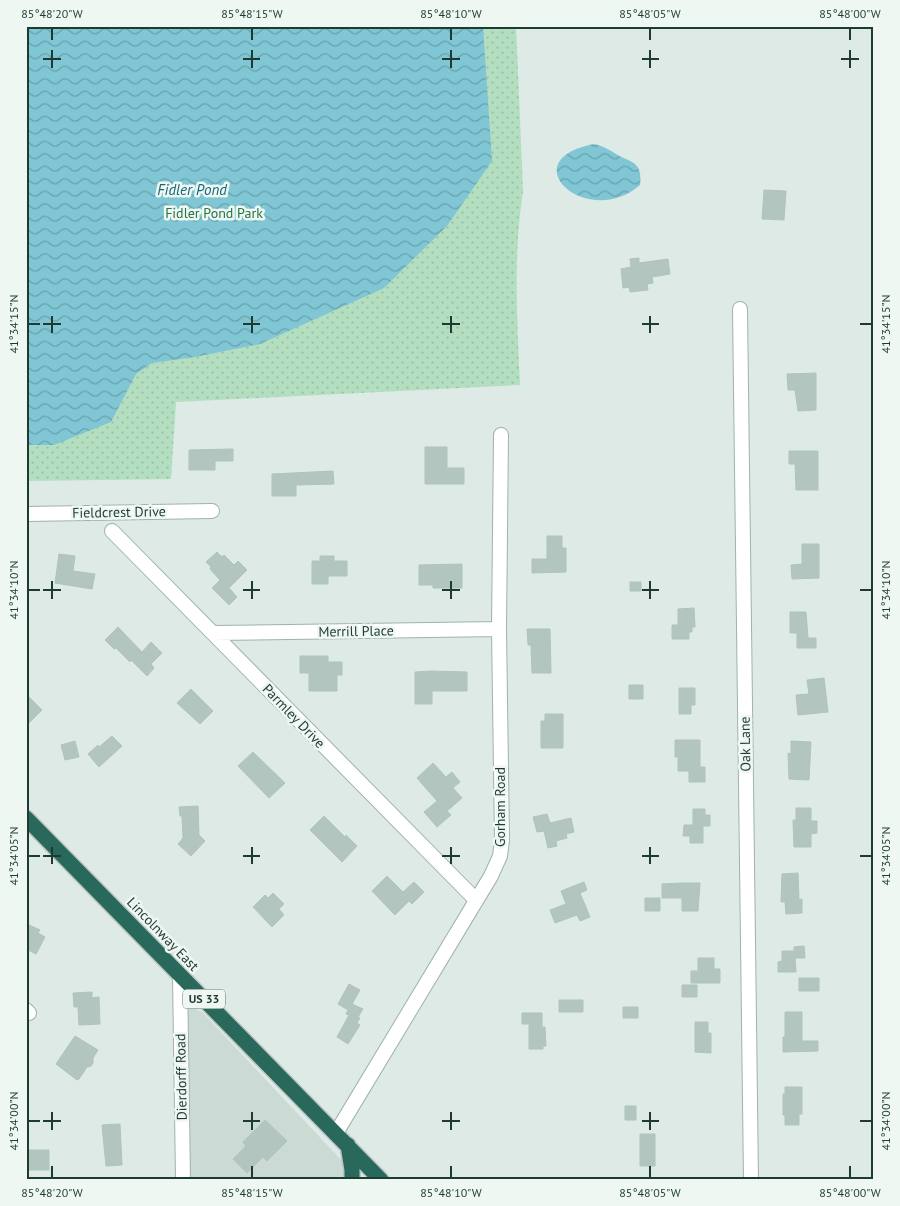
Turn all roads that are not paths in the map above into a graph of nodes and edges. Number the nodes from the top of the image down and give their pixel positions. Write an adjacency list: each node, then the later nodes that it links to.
1 (740, 309): 16 (street, Oak Lane)
2 (501, 435): 6 (street, Gorham Road)
3 (212, 511): 4 (street, Fieldcrest Drive)
4 (26, 514)
5 (112, 531): 7 (street, Parmley Drive)
6 (499, 629): 7 (street, Merrill Place); 9 (street, Gorham Road)
7 (213, 633): 9 (street, Parmley Drive)
8 (26, 818): 10 (highway, Lincolnway East / US 33)
9 (476, 900): 11 (street, Gorham Road)
10 (180, 975): 11 (highway, Lincolnway East / US 33); 13 (street, Dierdorff Road)
11 (336, 1133): 12 (highway, Lincolnway East / US 33)
12 (348, 1145): 14 (highway); 15 (highway, Lincolnway East / US 33)
13 (183, 1180)
14 (352, 1180)
15 (381, 1180)
16 (751, 1180)

